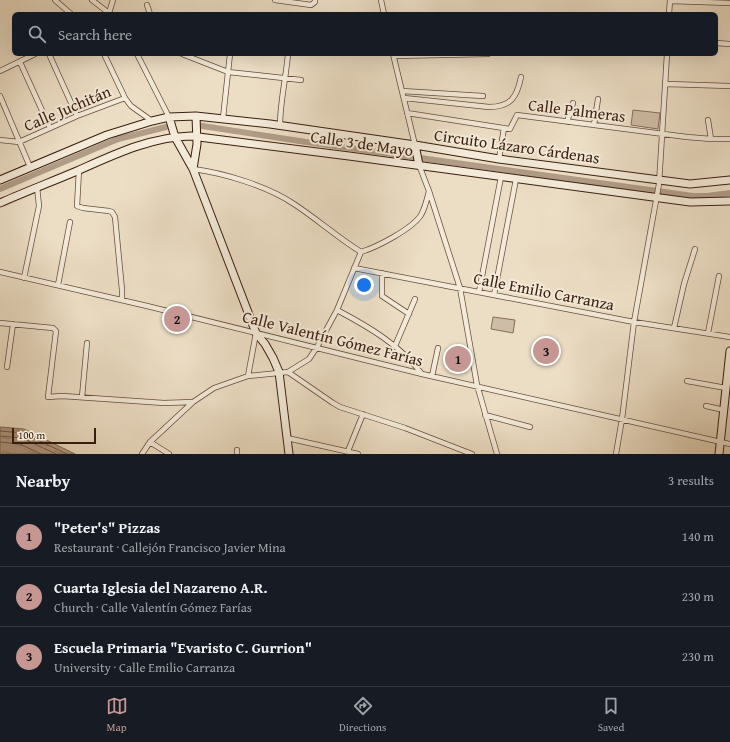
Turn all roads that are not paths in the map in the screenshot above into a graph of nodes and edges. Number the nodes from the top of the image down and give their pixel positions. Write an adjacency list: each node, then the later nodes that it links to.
1 (55, 0): 11 (street)
2 (92, 0): 12 (street)
3 (113, 0): 13 (street)
4 (275, 0): 8 (street)
5 (315, 0): 8 (street)
6 (381, 0): 15 (street)
7 (670, 0): 9 (street); 16 (street)
8 (283, 1)
9 (730, 3)
10 (147, 5): 14 (street)
11 (69, 12)
12 (107, 12)
13 (110, 12)
14 (149, 12)
15 (384, 12)
16 (669, 12)
17 (718, 43): 18 (street)
18 (730, 44)
19 (31, 56): 28 (street)
20 (50, 56): 44 (street)
21 (105, 56): 39 (street)
22 (138, 56): 46 (street)
23 (187, 56): 30 (street)
24 (230, 56): 30 (street)
25 (288, 56): 32 (street)
26 (394, 56): 36 (street)
27 (668, 56): 34 (street)
28 (20, 62): 29 (street); 53 (street)
29 (0, 70)
30 (228, 72): 32 (street); 47 (street)
31 (521, 77): 40 (street)
32 (286, 79): 33 (street); 52 (street)
33 (301, 80)
34 (666, 84): 35 (street); 55 (street)
35 (730, 86)
36 (402, 91): 38 (street); 40 (street)
37 (0, 96): 61 (street)
38 (483, 96)
39 (125, 98): 44 (street, Calle Juchitán); 49 (street)
40 (404, 98): 43 (street)
41 (598, 100): 51 (street)
42 (573, 103): 50 (street)
43 (407, 113): 54 (street); 62 (street)
44 (77, 116): 53 (street, Calle Juchitán)
45 (196, 116): 46 (street, Circuito Lázaro Cárdenas); 47 (street, Circuito Lázaro Cárdenas); 57 (street)
46 (169, 117): 49 (street, Circuito Lázaro Cárdenas); 56 (street)
47 (223, 118): 52 (street, Circuito Lázaro Cárdenas)
48 (708, 120): 58 (street)
49 (152, 121): 65 (street, Circuito Lázaro Cárdenas)
50 (567, 122): 51 (street, Calle Palmeras); 54 (street, Calle Palmeras)
51 (594, 125): 55 (street, Calle Palmeras)
52 (280, 126): 62 (street, Circuito Lázaro Cárdenas)
53 (50, 128): 61 (street, Calle Juchitán)
54 (504, 128): 63 (street)
55 (662, 134): 58 (street, Calle Palmeras); 72 (street)
56 (175, 137): 57 (street, Calle 3 de Mayo); 66 (street); 67 (street, Calle 3 de Mayo)
57 (197, 137): 64 (street, Calle 3 de Mayo); 66 (street)
58 (711, 139): 59 (street, Calle Palmeras)
59 (730, 139)
60 (0, 140): 61 (street)
61 (19, 142): 65 (street)
62 (416, 149): 63 (street, Circuito Lázaro Cárdenas); 64 (street)
63 (499, 159): 72 (street, Circuito Lázaro Cárdenas)
64 (419, 163): 68 (street, Calle 3 de Mayo); 74 (street)
65 (30, 167): 70 (street, Circuito Lázaro Cárdenas)
66 (193, 169): 80 (street); 98 (street)
67 (79, 170): 73 (street, Calle 3 de Mayo); 91 (street)
68 (501, 177): 69 (street, Calle 3 de Mayo); 88 (street)
69 (516, 179): 75 (street, Calle 3 de Mayo); 89 (street)
70 (0, 180)
71 (730, 180): 72 (street, Circuito Lázaro Cárdenas)
72 (659, 182): 75 (street)
73 (37, 187): 77 (street, Calle 3 de Mayo); 85 (street)
74 (429, 191): 80 (street); 87 (street)
75 (657, 196): 76 (street, Calle 3 de Mayo); 94 (street)
76 (730, 201)
77 (0, 203)
78 (70, 222): 86 (street)
79 (695, 248): 97 (street)
80 (361, 252): 81 (street)
81 (354, 268): 83 (street, Calle Emilio Carranza); 92 (street)
82 (0, 272): 85 (street, Calle Valentín Gómez Farías)
83 (382, 273): 87 (street, Calle Emilio Carranza); 93 (street)
84 (720, 276): 99 (street)
85 (24, 278): 86 (street, Calle Valentín Gómez Farías)
86 (58, 285): 91 (street, Calle Valentín Gómez Farías)
87 (460, 288): 88 (street, Calle Emilio Carranza); 113 (street)
88 (479, 292): 89 (street, Calle Emilio Carranza)
89 (494, 295): 94 (street, Calle Emilio Carranza)
90 (415, 299): 93 (street)
91 (122, 300): 98 (street, Calle Valentín Gómez Farías)
92 (337, 310): 102 (street); 103 (street)
93 (409, 314): 102 (street)
94 (634, 322): 97 (street, Calle Emilio Carranza); 121 (street)
95 (0, 323): 96 (street)
96 (12, 324): 106 (street); 115 (street)
97 (674, 328): 99 (street, Calle Emilio Carranza)
98 (256, 333): 103 (street, Calle Valentín Gómez Farías); 107 (street); 110 (street)
99 (708, 333): 100 (street, Calle Emilio Carranza)
100 (730, 337)
101 (88, 343): 115 (street)
102 (395, 346): 109 (street)
103 (317, 347): 108 (street); 109 (street, Calle Valentín Gómez Farías)
104 (438, 348): 111 (street)
105 (730, 351): 114 (street)
106 (7, 367)
107 (279, 372): 108 (street); 110 (street); 123 (street)
108 (288, 372): 119 (street)
109 (422, 374): 111 (street, Calle Valentín Gómez Farías)
110 (248, 376): 116 (street)
111 (432, 376): 113 (street, Calle Valentín Gómez Farías)
112 (687, 381): 114 (street)
113 (477, 385): 120 (street); 121 (street, Calle Valentín Gómez Farías)
114 (726, 388): 118 (street)
115 (82, 397): 116 (street)
116 (193, 402): 124 (street)
117 (706, 406): 118 (street)
118 (724, 410): 125 (street)
119 (363, 414): 127 (street); 132 (street)
120 (485, 415): 122 (street); 133 (street)
121 (622, 419): 125 (street, Calle Valentín Gómez Farías); 134 (street)
122 (530, 427)
123 (287, 438): 127 (street); 130 (street)
124 (150, 442): 128 (street); 129 (street)
125 (721, 442): 126 (street, Calle Valentín Gómez Farías); 135 (street)
126 (730, 444)
127 (348, 451): 131 (street)
128 (142, 454)
129 (169, 454)
130 (289, 454)
131 (358, 454)
132 (472, 454)
133 (497, 454)
134 (616, 454)
135 (719, 454)

